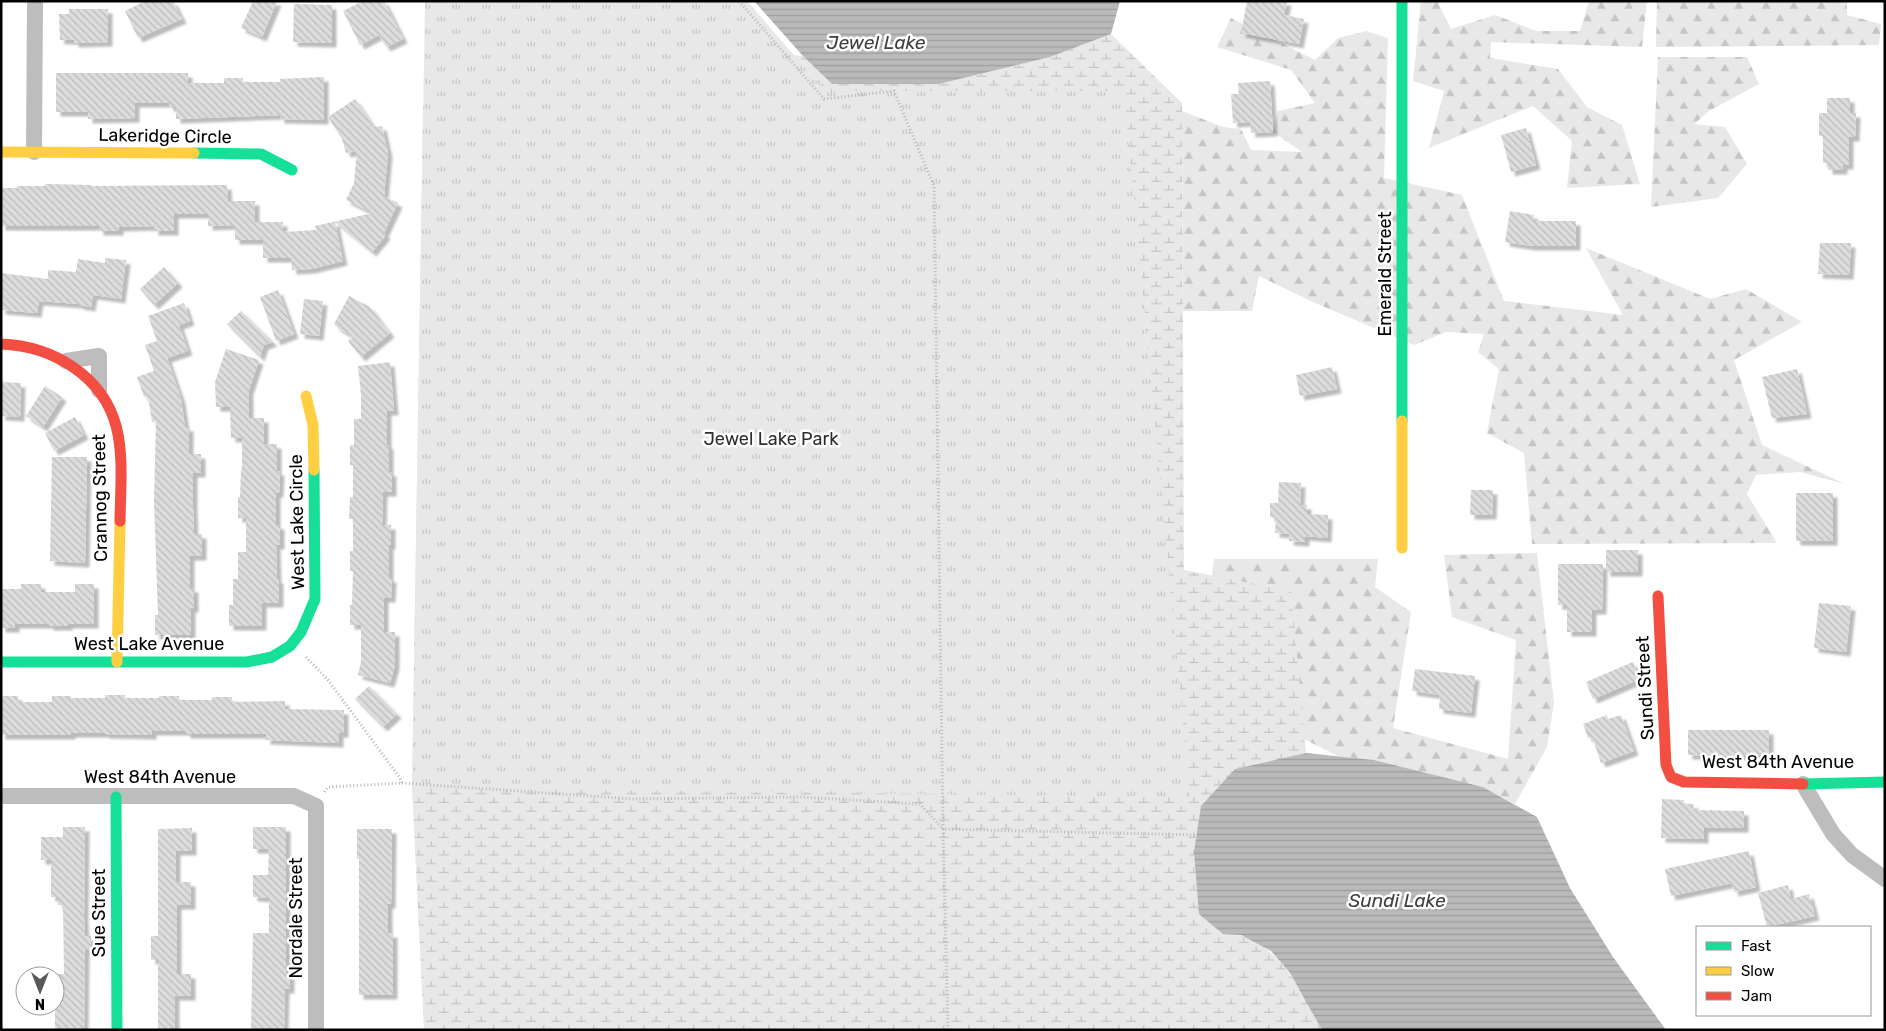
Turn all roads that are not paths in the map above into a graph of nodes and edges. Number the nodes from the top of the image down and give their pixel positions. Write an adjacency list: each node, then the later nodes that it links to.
1 (35, 1): 4 (street)
2 (1402, 1): 10 (street, Emerald Street)
3 (1, 152): 4 (street, Lakeridge Circle)
4 (34, 152): 5 (street, Lakeridge Circle)
5 (292, 170)
6 (1, 344): 7 (street, Crannog Street)
7 (66, 361): 8 (street, Crannog Street); 8 (street)
8 (99, 390): 14 (street, Crannog Street)
9 (306, 396): 12 (street, West Lake Circle)
10 (1402, 548)
11 (1658, 596): 15 (street, Sundi Street)
12 (293, 644): 14 (street, West Lake Avenue)
13 (1, 662): 14 (street, West Lake Avenue)
14 (117, 662)
15 (1671, 777): 17 (street, West 84th Avenue)
16 (1885, 782): 17 (street, West 84th Avenue)
17 (1802, 784): 21 (street)
18 (1, 796): 19 (street, West 84th Avenue)
19 (116, 797): 20 (street, West 84th Avenue); 22 (street, Sue Street)
20 (316, 806): 23 (street, Nordale Street)
21 (1885, 879)
22 (117, 1030)
23 (316, 1030)

